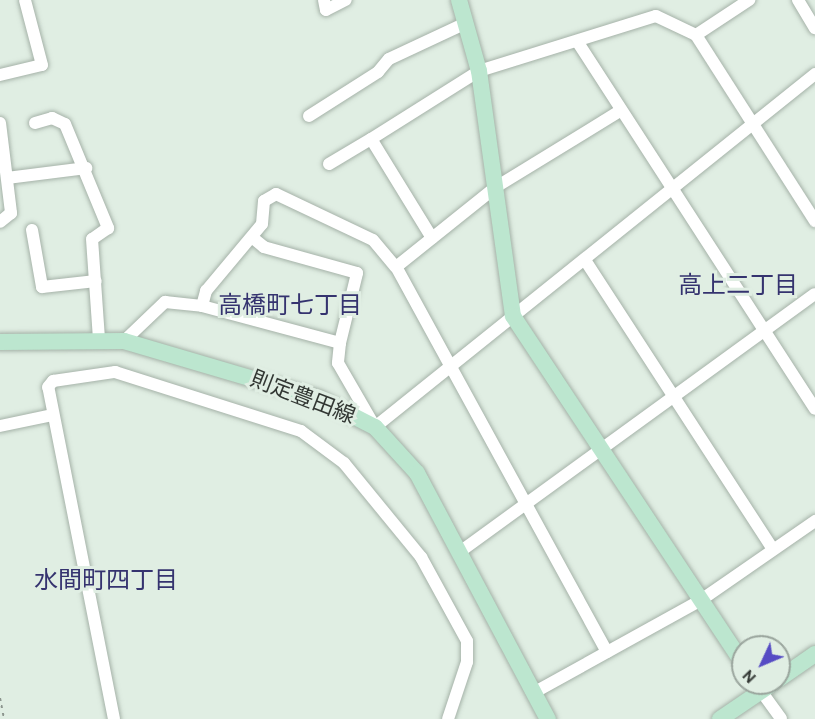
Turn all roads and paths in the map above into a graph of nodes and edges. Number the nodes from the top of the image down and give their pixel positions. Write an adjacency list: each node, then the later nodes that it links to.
1 (25, 0): 13 (street)
2 (324, 0): 3 (street)
3 (346, 0)
4 (459, 0): 7 (street)
5 (749, 0): 9 (street)
6 (798, 0): 8 (street)
7 (466, 23): 11 (street); 15 (street)
8 (815, 28)
9 (696, 35): 10 (street); 16 (street)
10 (576, 41): 11 (street); 14 (street)
11 (479, 71): 19 (street); 23 (street)
12 (815, 74): 16 (street)
13 (0, 75)
14 (620, 111): 23 (street); 24 (street)
15 (309, 116)
16 (754, 122): 24 (street); 25 (street)
17 (0, 123): 22 (street)
18 (35, 123): 21 (street)
19 (371, 139): 20 (street); 29 (street)
20 (328, 164)
21 (86, 168): 22 (street); 32 (street)
22 (7, 178): 26 (street)
23 (496, 187): 29 (street); 35 (street)
24 (672, 190): 30 (street); 36 (street)
25 (815, 221)
26 (0, 222)
27 (32, 230): 32 (street)
28 (253, 238): 31 (street); 34 (street); 40 (street)
29 (432, 238): 31 (street)
30 (585, 260): 35 (street); 42 (street)
31 (396, 267): 41 (street)
32 (96, 282): 37 (street)
33 (815, 294): 36 (street)
34 (202, 306): 38 (street); 40 (street)
35 (513, 316): 41 (street); 47 (street)
36 (764, 332): 42 (street); 43 (street)
37 (99, 338): 38 (street, 則定豊田線); 39 (street, 則定豊田線)
38 (124, 341): 46 (street, 則定豊田線)
39 (0, 342)
40 (340, 343): 46 (street)
41 (452, 366): 46 (street); 48 (street)
42 (675, 396): 47 (street); 50 (street)
43 (815, 409)
44 (52, 416): 45 (street); 62 (street); 63 (street)
45 (0, 426)
46 (375, 427): 51 (street, 則定豊田線)
47 (602, 450): 48 (street); 52 (street)
48 (524, 504): 51 (street); 54 (street)
49 (815, 521): 50 (street)
50 (773, 549): 52 (street)
51 (461, 551): 57 (street, 則定豊田線)
52 (701, 600): 53 (street); 54 (street)
53 (731, 646)
54 (607, 652): 57 (street)
55 (815, 654): 56 (street)
56 (791, 671)
57 (535, 692): 64 (street, 則定豊田線)
58 (751, 695): 65 (street)
59 (768, 695): 66 (street)
60 (0, 698): 61 (path)
61 (4, 719)
62 (114, 719)
63 (448, 719)
64 (548, 719)
65 (720, 719)
66 (781, 719)

